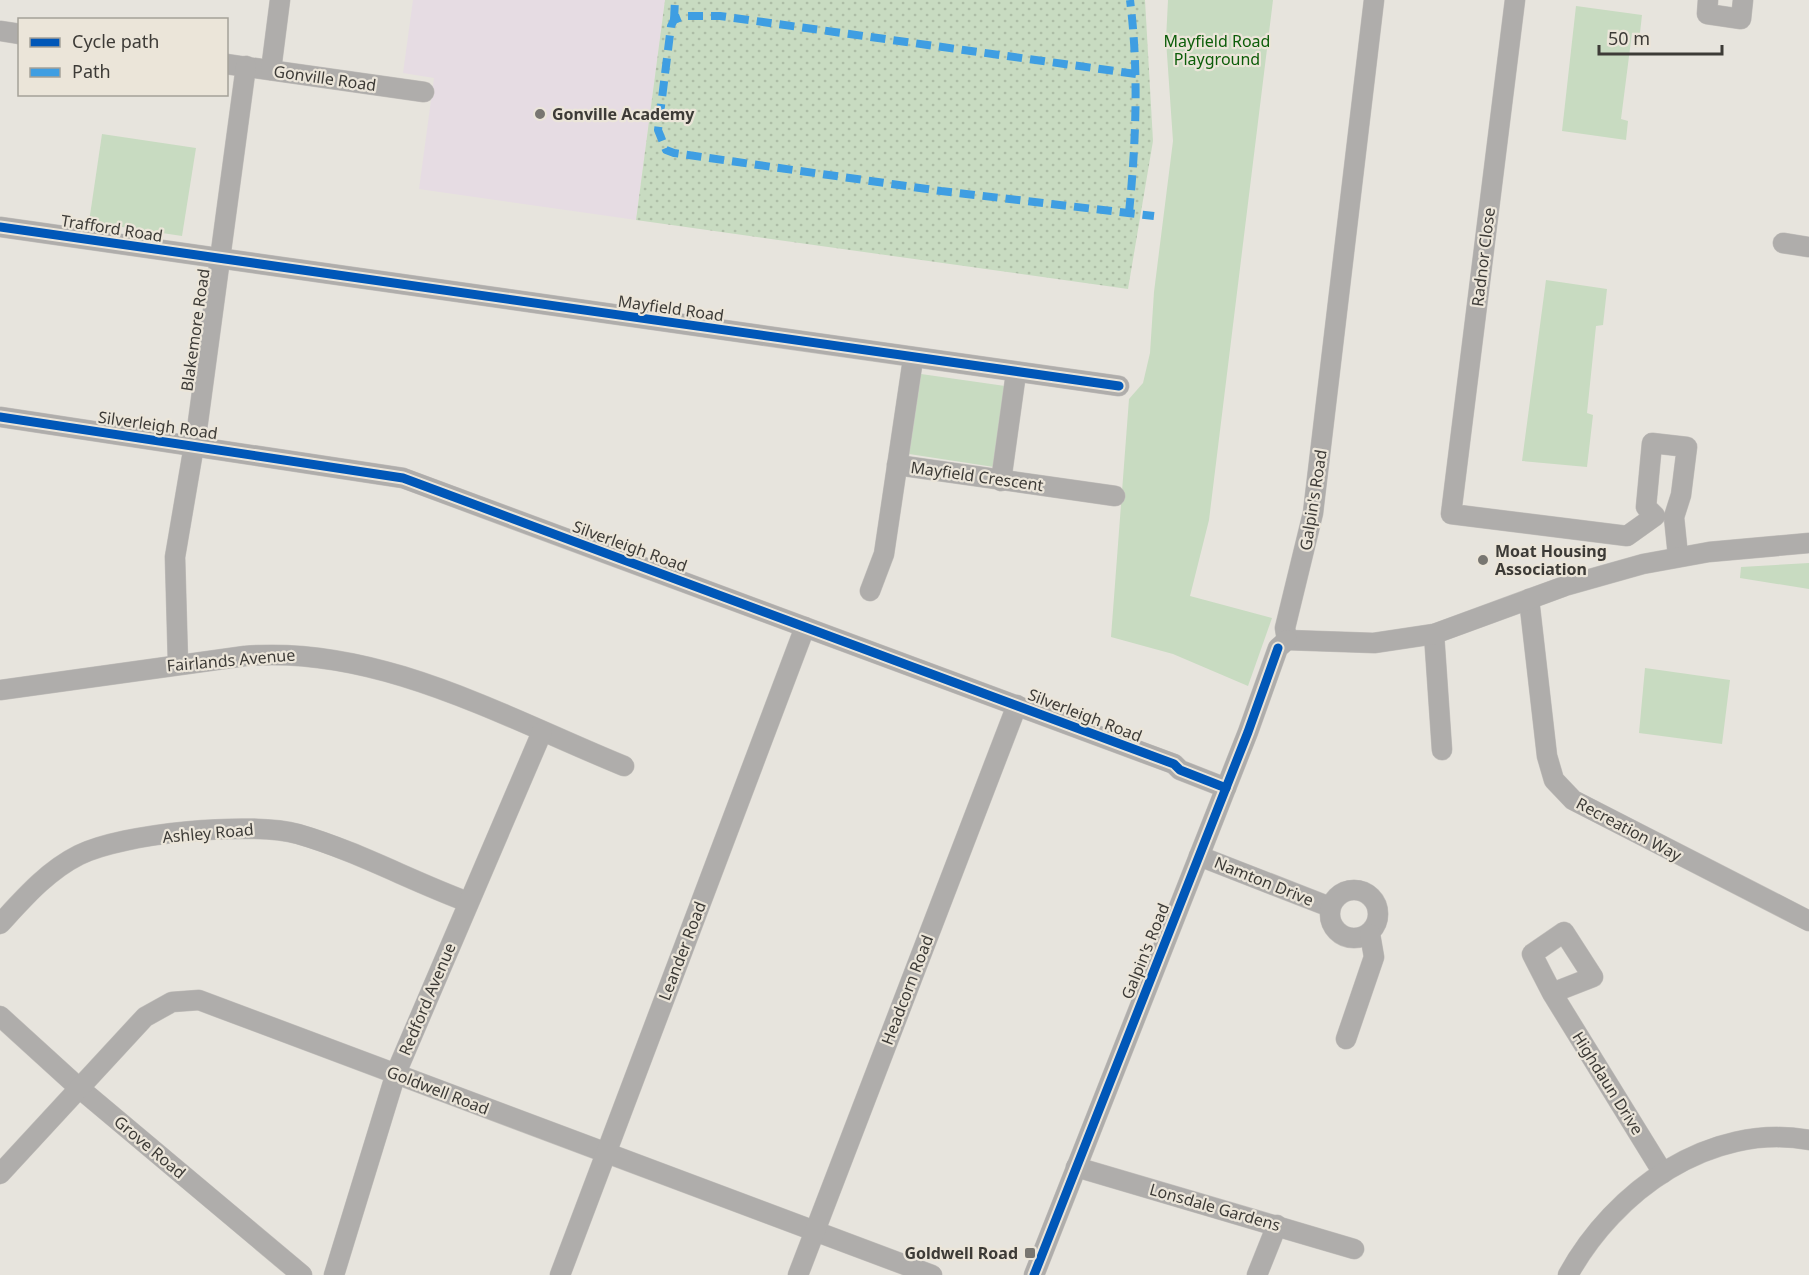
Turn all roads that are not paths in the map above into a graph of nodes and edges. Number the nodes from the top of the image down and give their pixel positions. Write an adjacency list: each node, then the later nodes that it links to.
1 (280, 0): 9 (street)
2 (1374, 0): 29 (street, Galpin's Road)
3 (1515, 0): 24 (street, Radnor Close)
4 (1708, 0): 5 (street)
5 (1743, 0)
6 (0, 31): 7 (street)
7 (18, 34)
8 (236, 65): 9 (street, Gonville Road); 14 (street, Blakemore Road)
9 (271, 70): 10 (street, Gonville Road)
10 (424, 92)
11 (0, 227): 14 (street, Trafford Road)
12 (1783, 243): 13 (street)
13 (1809, 247)
14 (220, 259): 15 (street, Mayfield Road); 19 (street, Blakemore Road)
15 (913, 359): 16 (street, Mayfield Road); 20 (street)
16 (1016, 372): 17 (street, Mayfield Road); 21 (street)
17 (1119, 386)
18 (0, 417): 19 (street, Silverleigh Road)
19 (194, 444): 27 (street, Silverleigh Road); 30 (street, Blakemore Road)
20 (897, 465): 21 (street, Mayfield Crescent); 25 (street, Mayfield Crescent)
21 (1001, 481): 22 (street, Mayfield Crescent)
22 (1114, 496)
23 (1809, 543): 24 (street)
24 (1678, 556): 26 (street)
25 (870, 591)
26 (1528, 599): 28 (street); 40 (street, Recreation Way)
27 (805, 627): 32 (street, Silverleigh Road); 49 (street, Leander Road)
28 (1434, 634): 29 (street); 34 (street)
29 (1287, 640): 36 (street, Galpin's Road)
30 (178, 663): 31 (street, Fairlands Avenue); 33 (street, Fairlands Avenue)
31 (0, 690)
32 (1017, 705): 36 (street, Silverleigh Road); 54 (street, Headcorn Road)
33 (542, 732): 35 (street, Fairlands Avenue); 38 (street, Redford Avenue)
34 (1442, 750)
35 (624, 766)
36 (1226, 788): 37 (street, Galpin's Road)
37 (1199, 856): 39 (street, Namton Drive); 50 (street, Galpin's Road)
38 (468, 902): 41 (street, Ashley Road); 46 (street, Redford Avenue)
39 (1330, 907): 42 (street, Namton Drive); 42 (street, Namton Drive)
40 (1809, 921)
41 (0, 924)
42 (1370, 934): 45 (street, Namton Drive)
43 (1552, 993): 51 (street, Highdaun Drive)
44 (0, 1016): 47 (street, Grove Road)
45 (1346, 1039)
46 (396, 1073): 47 (street, Goldwell Road); 49 (street, Goldwell Road); 57 (street, Redford Avenue)
47 (78, 1087): 52 (street, Goldwell Road); 56 (street, Grove Road)
48 (1809, 1140): 51 (street)
49 (605, 1155): 54 (street, Goldwell Road); 58 (street, Leander Road)
50 (1076, 1167): 53 (street, Lonsdale Gardens); 61 (street, Galpin's Road)
51 (1663, 1173): 63 (street)
52 (0, 1174)
53 (1277, 1225): 55 (street, Lonsdale Gardens); 62 (street)
54 (815, 1231): 59 (street, Headcorn Road); 60 (street, Goldwell Road)
55 (1354, 1249)
56 (302, 1275)
57 (334, 1275)
58 (560, 1275)
59 (798, 1275)
60 (932, 1275)
61 (1034, 1275)
62 (1257, 1275)
63 (1568, 1275)

